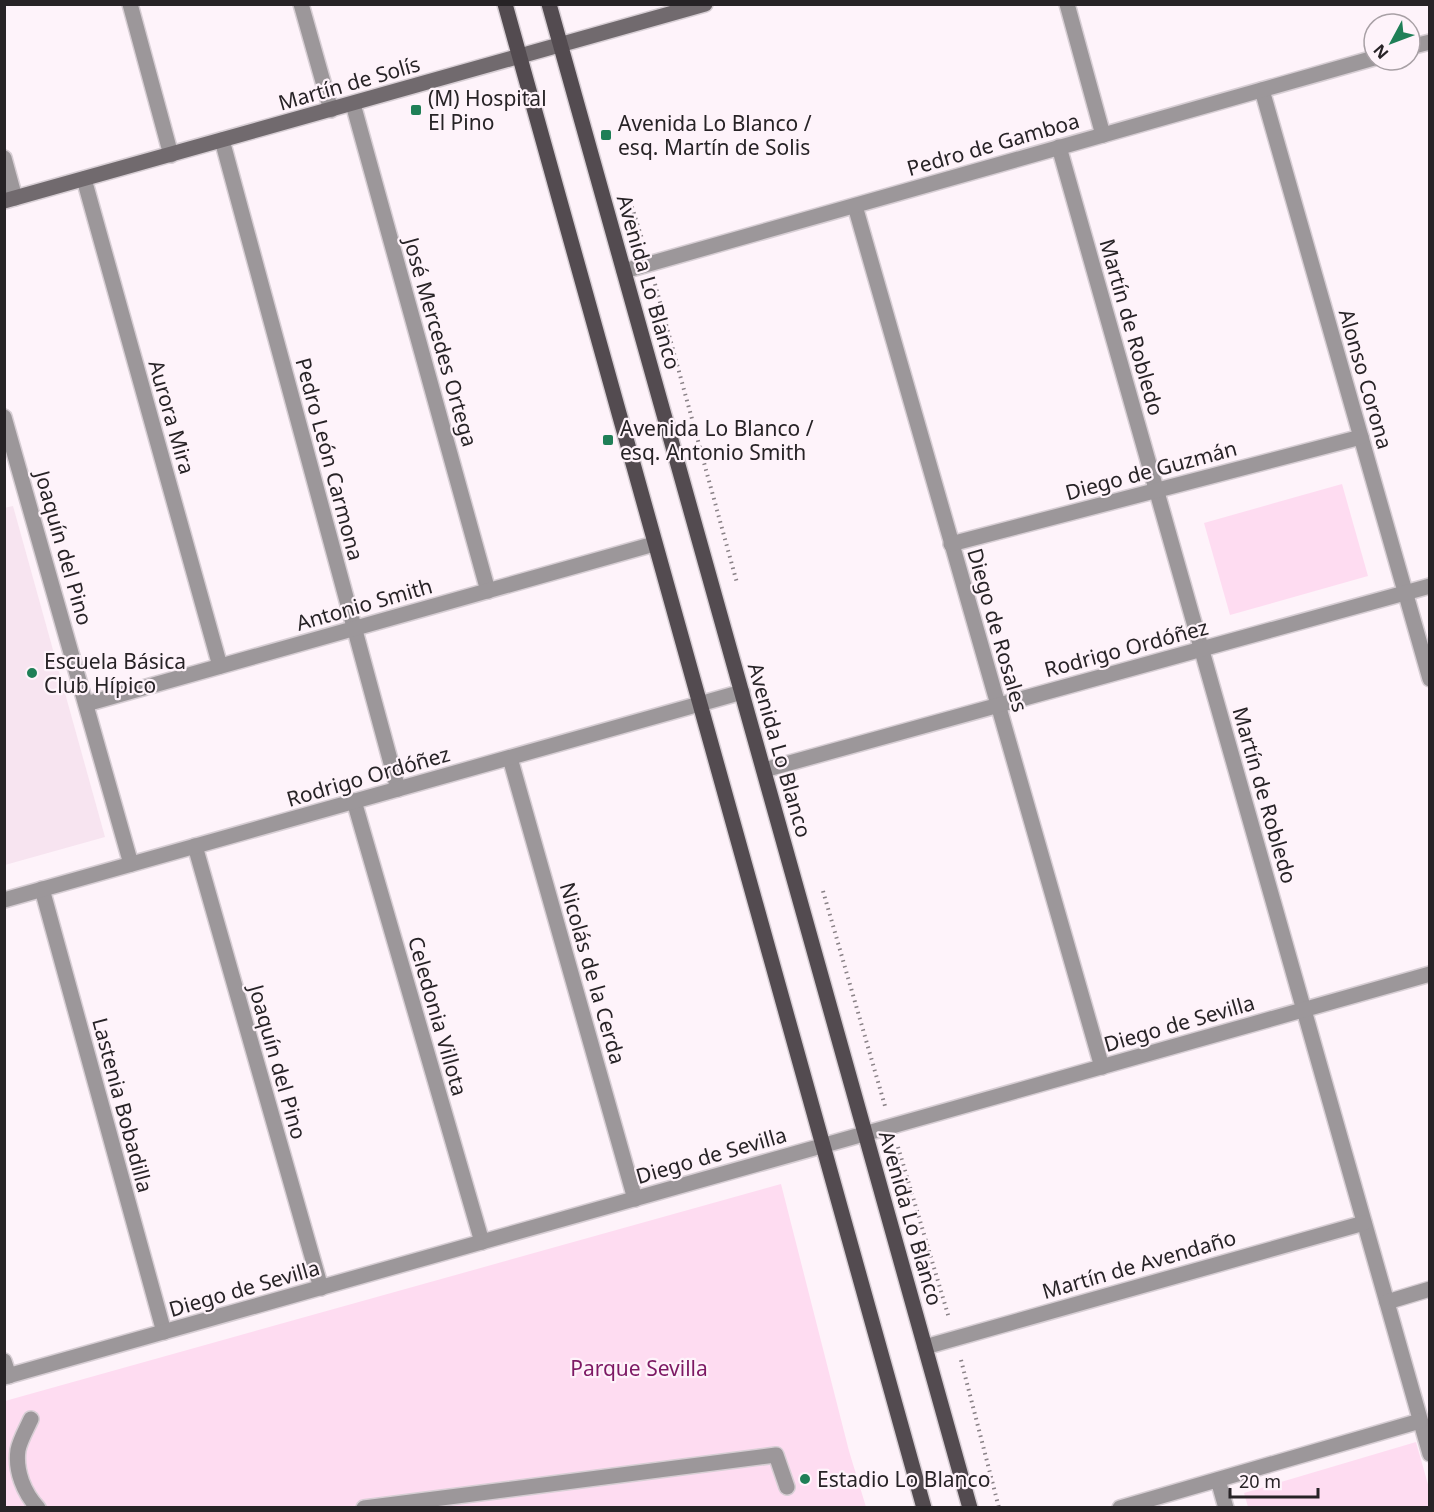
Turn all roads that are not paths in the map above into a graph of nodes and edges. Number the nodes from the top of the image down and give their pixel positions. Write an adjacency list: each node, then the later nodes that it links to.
1 (130, 4): 16 (street)
2 (301, 4): 12 (street)
3 (505, 4): 8 (main road)
4 (549, 4): 7 (main road, Avenida Lo Blanco)
5 (705, 4): 7 (street, Martín de Solís)
6 (1067, 4): 13 (street)
7 (561, 45): 8 (street, Martín de Solís); 21 (main road, Avenida Lo Blanco)
8 (520, 57): 11 (street, Martín de Solís); 25 (main road)
9 (1362, 61): 10 (street, Pedro de Gamboa)
10 (1262, 90): 13 (street, Pedro de Gamboa); 23 (street, Alonso Corona)
11 (353, 104): 12 (street, Martín de Solís); 28 (street, José Mercedes Ortega)
12 (331, 110): 14 (street, Martín de Solís)
13 (1103, 135): 15 (street, Pedro de Gamboa)
14 (222, 140): 16 (street, Martín de Solís); 30 (street, Pedro León Carmona)
15 (1059, 147): 20 (street, Pedro de Gamboa); 24 (street, Martín de Robledo)
16 (171, 155): 18 (street, Martín de Solís)
17 (4, 158): 19 (street)
18 (84, 179): 19 (street, Martín de Solís); 32 (street, Aurora Mira)
19 (10, 200)
20 (855, 206): 21 (street, Pedro de Gamboa); 26 (street, Diego de Rosales)
21 (624, 271): 34 (main road, Avenida Lo Blanco)
22 (4, 417): 35 (street, Joaquín del Pino)
23 (1361, 437): 24 (street, Diego de Guzmán); 29 (street, Alonso Corona)
24 (1157, 490): 26 (street, Diego de Guzmán); 31 (street, Martín de Robledo)
25 (654, 544): 28 (street, Antonio Smith); 36 (main road)
26 (951, 544): 37 (street, Diego de Rosales)
27 (1430, 586): 29 (street, Rodrigo Ordóñez)
28 (488, 591): 30 (street, Antonio Smith)
29 (1405, 593): 31 (street, Rodrigo Ordóñez); 33 (street, Alonso Corona)
30 (354, 628): 32 (street, Antonio Smith); 40 (street, Pedro León Carmona)
31 (1202, 649): 37 (street, Rodrigo Ordóñez); 47 (street, Martín de Robledo)
32 (220, 666): 35 (street, Antonio Smith)
33 (1430, 679)
34 (742, 692): 36 (street, Rodrigo Ordóñez); 39 (main road, Avenida Lo Blanco)
35 (86, 704): 43 (street, Joaquín del Pino)
36 (699, 704): 38 (street, Rodrigo Ordóñez); 50 (main road)
37 (998, 705): 39 (street, Rodrigo Ordóñez); 48 (street, Diego de Rosales)
38 (510, 758): 40 (street, Rodrigo Ordóñez); 51 (street, Nicolás de la Cerda)
39 (764, 770): 49 (main road, Avenida Lo Blanco)
40 (398, 789): 41 (street, Rodrigo Ordóñez)
41 (354, 801): 42 (street, Rodrigo Ordóñez); 53 (street, Celedonia Villota)
42 (195, 846): 43 (street, Rodrigo Ordóñez); 54 (street, Joaquín del Pino)
43 (131, 864): 44 (street, Rodrigo Ordóñez)
44 (42, 889): 45 (street, Rodrigo Ordóñez); 57 (street, Lastenia Bobadilla)
45 (4, 900)
46 (1430, 974): 47 (street, Diego de Sevilla)
47 (1304, 1010): 48 (street, Diego de Sevilla); 52 (street, Martín de Robledo)
48 (1102, 1067): 49 (street, Diego de Sevilla)
49 (866, 1134): 50 (street, Diego de Sevilla); 58 (main road, Avenida Lo Blanco)
50 (823, 1146): 51 (street, Diego de Sevilla); 67 (main road)
51 (635, 1199): 53 (street, Diego de Sevilla)
52 (1364, 1223): 56 (street, Martín de Robledo); 58 (street, Martín de Avendaño)
53 (482, 1242): 54 (street, Diego de Sevilla)
54 (321, 1288): 57 (street, Diego de Sevilla)
55 (1430, 1289): 56 (street)
56 (1387, 1302): 61 (street, Martín de Robledo)
57 (164, 1332): 59 (street, Diego de Sevilla)
58 (925, 1347): 68 (main road, Avenida Lo Blanco)
59 (6, 1372)
60 (31, 1419): 65 (street)
61 (1420, 1421): 62 (street, Martín de Robledo); 63 (street)
62 (1430, 1454)
63 (1218, 1480): 69 (street); 70 (street)
64 (787, 1487): 66 (street)
65 (38, 1508)
66 (364, 1508)
67 (924, 1508)
68 (970, 1508)
69 (1120, 1508)
70 (1226, 1508)

